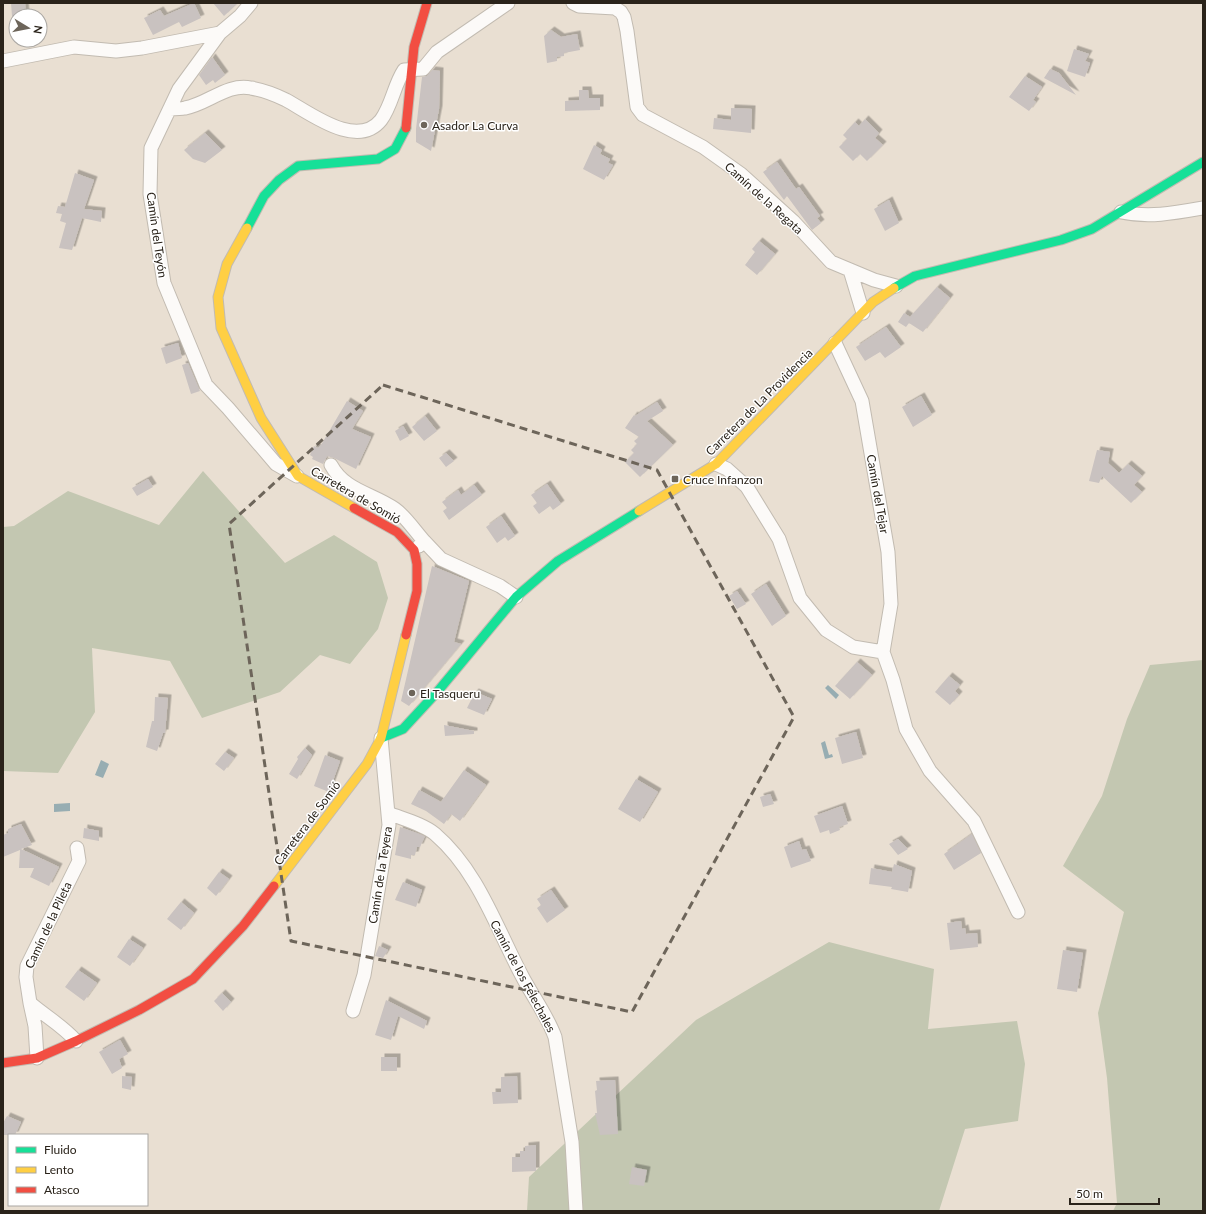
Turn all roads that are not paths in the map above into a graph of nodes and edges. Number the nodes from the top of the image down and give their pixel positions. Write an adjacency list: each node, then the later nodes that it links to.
1 (250, 3): 5 (street, Camín del Teyón)
2 (427, 3): 7 (street, Carretera de Somió)
3 (508, 3): 7 (street)
4 (573, 3): 12 (street, Camín de la Regata)
5 (220, 32): 6 (street); 8 (street, Camín del Teyón)
6 (3, 61)
7 (411, 70): 8 (street); 20 (street, Carretera de Somió)
8 (170, 109): 20 (street, Camín del Teyón)
9 (1203, 162): 11 (street, Carretera de La Providencia)
10 (1203, 208): 11 (street)
11 (1120, 212): 14 (street, Carretera de La Providencia)
12 (850, 270): 13 (street); 15 (street)
13 (874, 280): 14 (street); 15 (street)
14 (896, 286): 16 (street, Carretera de La Providencia)
15 (856, 294): 16 (street)
16 (863, 313): 17 (street, Carretera de La Providencia)
17 (835, 342): 18 (street, Carretera de La Providencia); 24 (street, Camín del Tejar)
18 (716, 464): 23 (street, Carretera de La Providencia); 24 (street)
19 (331, 465): 21 (street)
20 (298, 476): 22 (street, Carretera de Somió)
21 (424, 541): 22 (street); 23 (street)
22 (414, 550): 25 (street, Carretera de Somió)
23 (516, 597): 25 (street, Carretera de La Providencia)
24 (883, 652): 28 (street)
25 (381, 738): 26 (street, Camín de la Teyera); 31 (street, Carretera de Somió)
26 (388, 813): 30 (street, Camín de la Teyera); 34 (street, Camín de los Felechales)
27 (77, 848): 29 (street, Camín de la Pileta)
28 (1018, 912)
29 (30, 1003): 31 (street); 32 (street, Camín de la Pileta)
30 (353, 1011)
31 (76, 1041): 32 (street, Carretera de Somió)
32 (37, 1058): 33 (street, Carretera de Somió)
33 (3, 1063)
34 (576, 1211)

